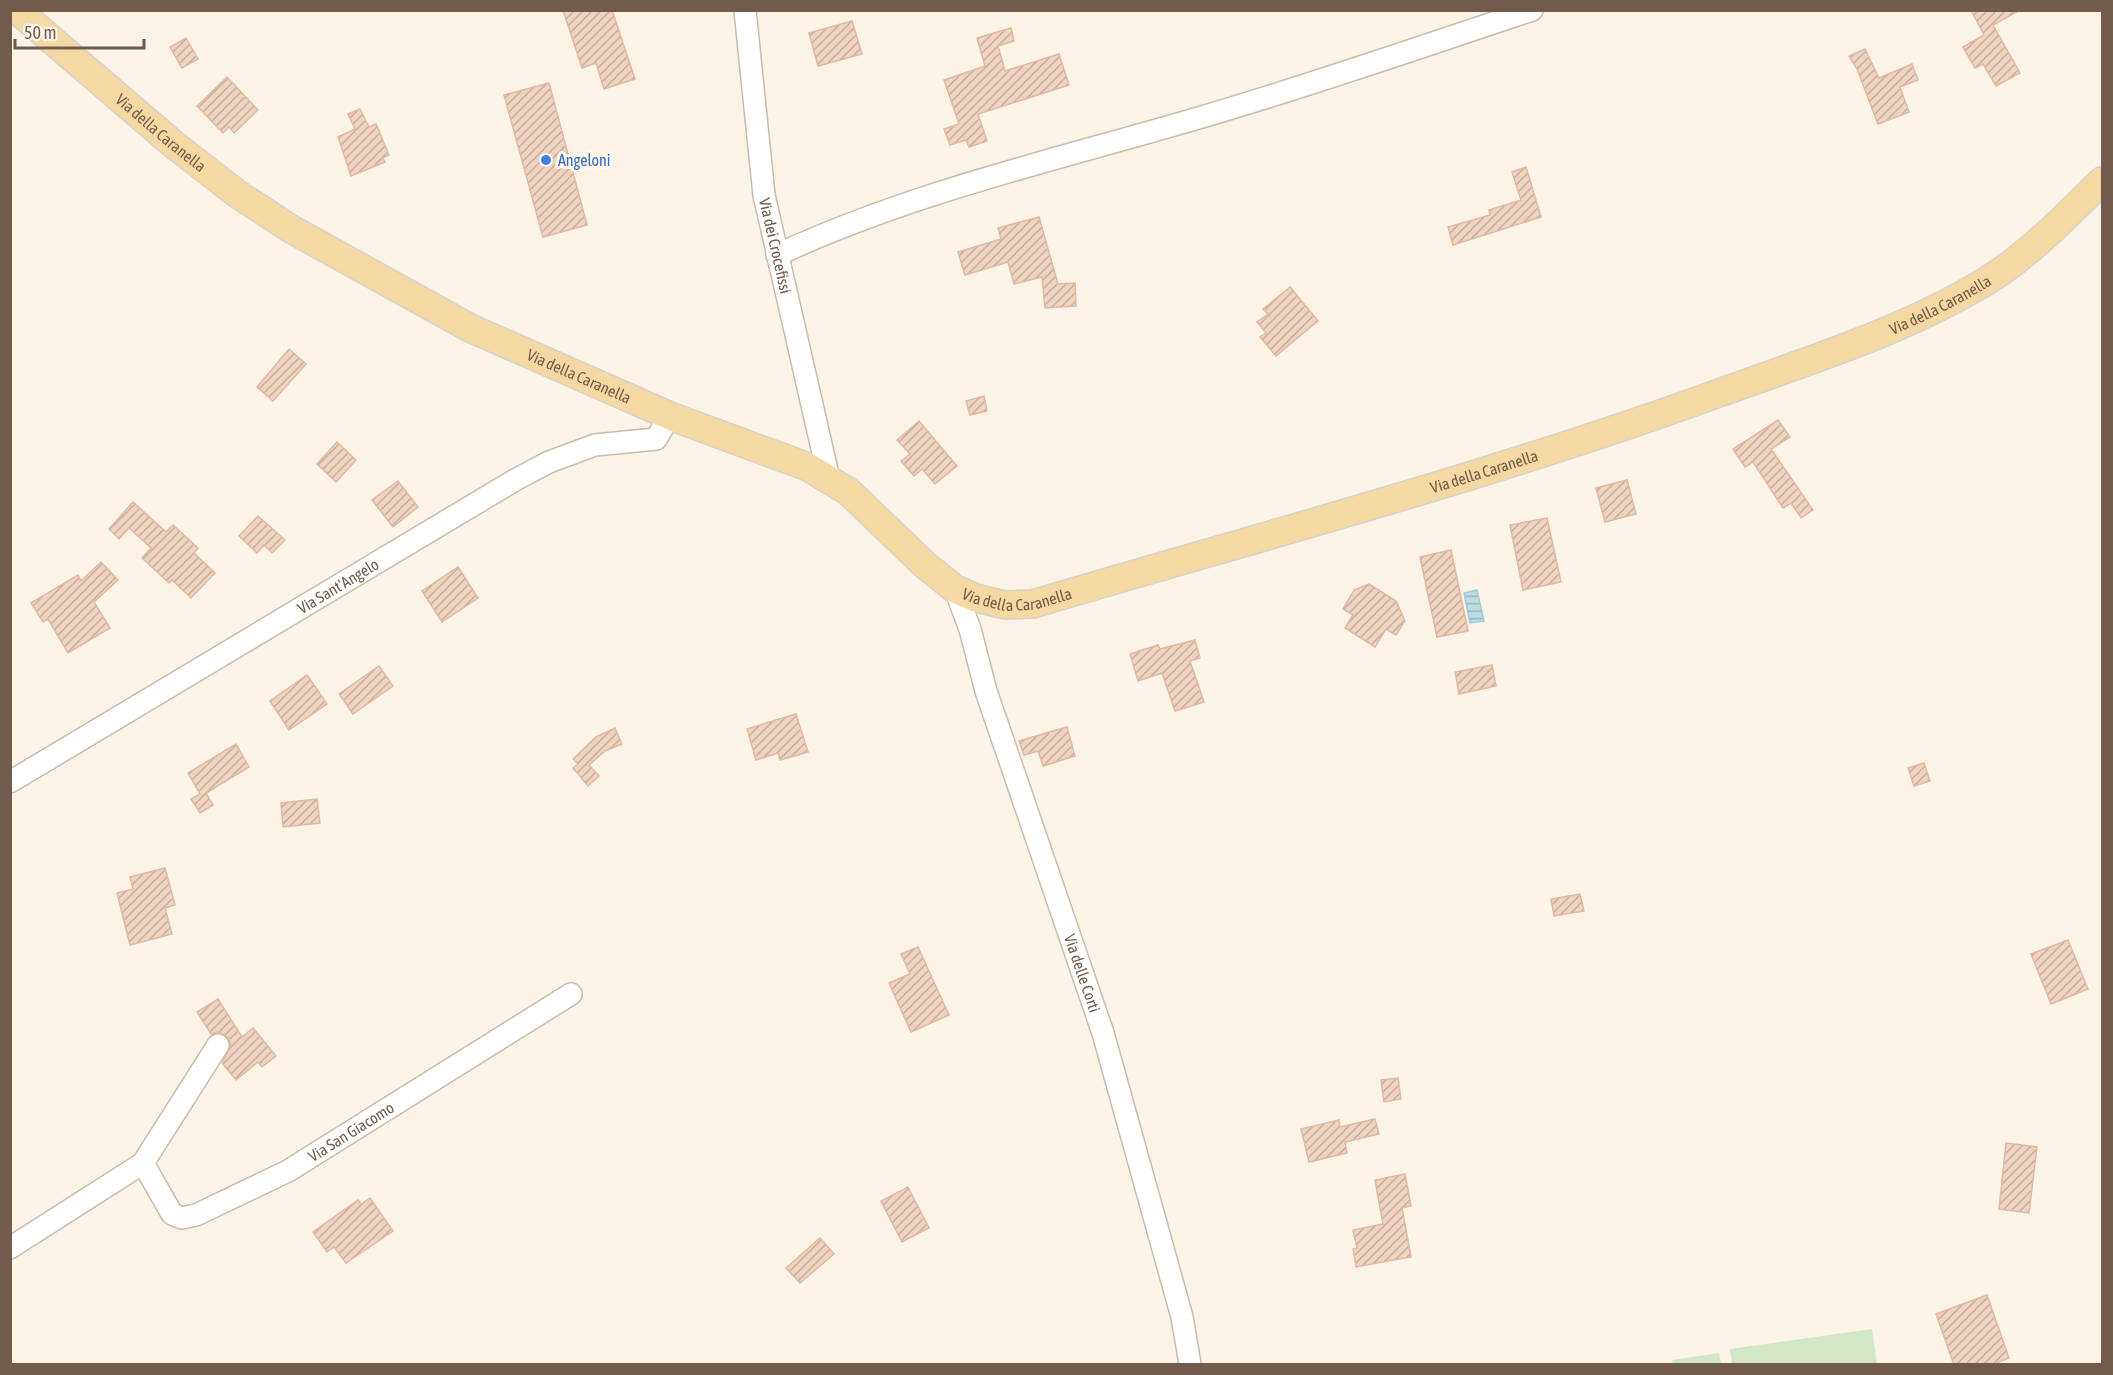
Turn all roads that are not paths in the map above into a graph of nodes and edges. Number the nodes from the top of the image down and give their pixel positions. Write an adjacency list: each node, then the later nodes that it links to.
1 (17, 10): 7 (main road, Via della Caranella)
2 (745, 10): 6 (street, Via dei Crocefissi)
3 (1532, 10): 4 (street)
4 (1502, 15): 6 (street)
5 (2103, 181): 9 (main road, Via della Caranella)
6 (777, 255): 8 (street, Via dei Crocefissi)
7 (670, 416): 8 (main road, Via della Caranella); 10 (street, Via Sant'Angelo)
8 (829, 479): 9 (main road, Via della Caranella)
9 (955, 589): 15 (street, Via delle Corti)
10 (10, 782)
11 (571, 994): 13 (street, Via San Giacomo)
12 (218, 1046): 13 (street)
13 (143, 1163): 14 (street)
14 (10, 1248)
15 (1190, 1365)

